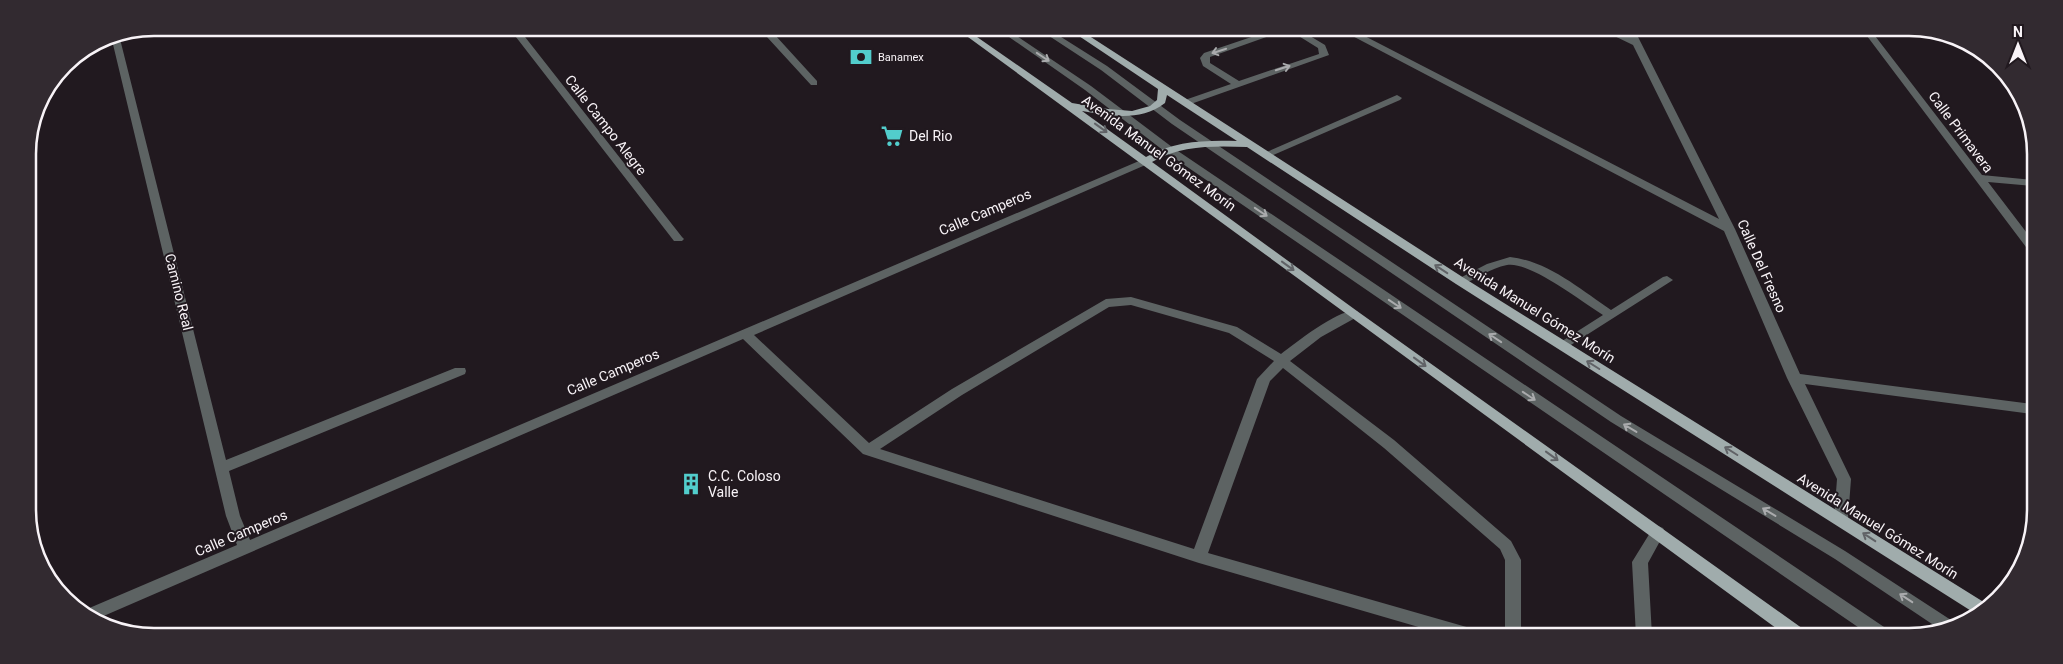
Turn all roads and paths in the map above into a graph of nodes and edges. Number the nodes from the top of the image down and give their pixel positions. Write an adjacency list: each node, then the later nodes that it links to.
1 (519, 36): 31 (street, Calle Campo Alegre)
2 (771, 36): 15 (street)
3 (970, 36): 20 (main road, Avenida Manuel Gómez Morín)
4 (1012, 36): 22 (street, one-way to 22)
5 (1053, 36): 21 (street)
6 (1083, 36): 17 (main road, Avenida Manuel Gómez Morín)
7 (1264, 36): 16 (street, one-way to 16)
8 (1303, 36): 16 (street, one-way to 8)
9 (1357, 36): 30 (street)
10 (1620, 36): 14 (street)
11 (1632, 36): 14 (street, Calle Del Fresno)
12 (1871, 36): 28 (street, Calle Primavera)
13 (117, 42): 44 (street, Camino Real)
14 (1636, 43): 30 (street, Calle Del Fresno)
15 (814, 82)
16 (1237, 84): 19 (street)
17 (1163, 88): 19 (main road, Avenida Manuel Gómez Morín); 21 (main road)
18 (1397, 98): 26 (street)
19 (1185, 103): 24 (main road, Avenida Manuel Gómez Morín)
20 (1068, 105): 22 (main road); 27 (main road, Avenida Manuel Gómez Morín, one-way to 27)
21 (1156, 106): 22 (main road); 23 (street)
22 (1121, 113): 25 (street)
23 (1206, 142): 24 (main road); 25 (main road); 51 (street, one-way to 23)
24 (1251, 144): 26 (main road, Avenida Manuel Gómez Morín)
25 (1168, 149): 27 (main road); 56 (street, one-way to 56)
26 (1267, 154): 34 (main road, Avenida Manuel Gómez Morín, one-way to 26)
27 (1146, 161): 35 (main road, Avenida Manuel Gómez Morín, one-way to 35); 37 (street, Calle Camperos)
28 (1979, 178): 29 (street); 32 (street, Calle Primavera)
29 (2027, 182)
30 (1729, 229): 41 (street, Calle Del Fresno)
31 (678, 239)
32 (2027, 242)
33 (1667, 280): 36 (street)
34 (1460, 281): 36 (street); 38 (main road, Avenida Manuel Gómez Morín)
35 (1353, 314): 39 (street); 46 (main road, Avenida Manuel Gómez Morín, one-way to 46)
36 (1611, 315): 38 (street)
37 (744, 333): 43 (street); 47 (street, Calle Camperos)
38 (1563, 346): 45 (main road, Avenida Manuel Gómez Morín, one-way to 38)
39 (1281, 360): 43 (street); 48 (street); 53 (street)
40 (460, 371): 44 (street)
41 (1794, 378): 42 (street); 45 (street, Calle Del Fresno)
42 (2027, 408)
43 (868, 450): 48 (street)
44 (222, 468): 47 (street, Camino Real)
45 (1841, 520): 49 (main road, Avenida Manuel Gómez Morín, one-way to 45)
46 (1658, 532): 54 (street); 55 (main road, Avenida Manuel Gómez Morín)
47 (246, 548): 50 (street, Calle Camperos)
48 (1199, 557): 52 (street)
49 (1976, 606)
50 (96, 613)
51 (1943, 623)
52 (1443, 627)
53 (1513, 627)
54 (1644, 627)
55 (1788, 627)
56 (1871, 627)

